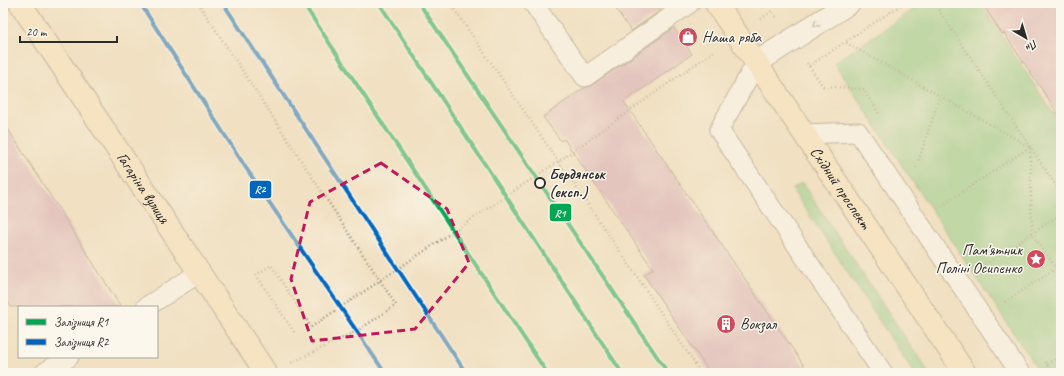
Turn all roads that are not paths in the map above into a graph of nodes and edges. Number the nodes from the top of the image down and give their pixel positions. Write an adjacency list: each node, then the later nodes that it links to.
1 (20, 3): 8 (main road, Гагаріна вулиця)
2 (533, 3): 3 (lane)
3 (690, 3)
4 (716, 3): 6 (main road, Східний проспект)
5 (849, 3): 6 (street, one-way to 6)
6 (756, 64): 7 (main road, Східний проспект); 13 (lane)
7 (804, 134): 14 (main road, Східний проспект); 15 (lane)
8 (199, 273): 9 (lane); 12 (main road, Гагаріна вулиця)
9 (148, 306)
10 (66, 358): 11 (lane)
11 (44, 373)
12 (266, 373)
13 (883, 373)
14 (965, 373)
15 (1020, 373)

